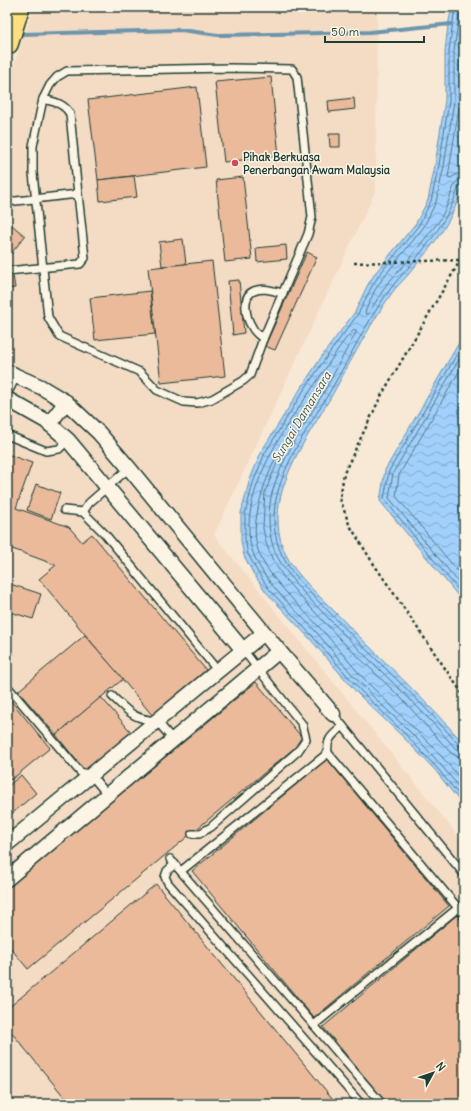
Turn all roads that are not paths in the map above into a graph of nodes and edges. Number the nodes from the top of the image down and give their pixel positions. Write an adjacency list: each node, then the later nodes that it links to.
1 (18, 7): 2 (main road)
2 (7, 44)
3 (43, 99): 4 (lane); 5 (lane); 9 (lane)
4 (78, 194): 5 (lane); 7 (lane)
5 (35, 198): 6 (lane); 7 (lane)
6 (7, 202)
7 (43, 268): 8 (lane); 10 (lane)
8 (7, 271)
9 (283, 292): 10 (lane); 10 (lane)
10 (263, 339)
11 (10, 373): 12 (street); 14 (street)
12 (7, 387)
13 (7, 399): 15 (street)
14 (66, 402): 15 (street); 18 (street)
15 (49, 424): 17 (street)
16 (7, 435): 17 (lane)
17 (68, 440): 19 (street)
18 (129, 468): 19 (lane); 22 (street)
19 (108, 488): 21 (lane); 23 (street)
20 (64, 510): 21 (lane)
21 (83, 512): 26 (lane)
22 (264, 633): 23 (street); 24 (street)
23 (243, 650): 25 (lane); 26 (street)
24 (279, 651): 25 (street); 29 (street)
25 (257, 669): 32 (street); 36 (lane)
26 (218, 671): 30 (street)
27 (7, 686): 34 (lane)
28 (112, 696): 30 (lane)
29 (333, 714): 31 (lane)
30 (157, 721): 32 (lane); 34 (street)
31 (343, 726): 33 (lane); 39 (lane)
32 (173, 740): 35 (street)
33 (328, 753): 38 (lane); 41 (lane)
34 (91, 774): 35 (lane); 37 (street)
35 (107, 794): 40 (street)
36 (192, 834)
37 (7, 844)
38 (181, 871): 43 (lane); 44 (lane)
39 (464, 874)
40 (7, 879)
41 (458, 908): 42 (lane); 43 (lane)
42 (464, 914)
43 (314, 1025): 45 (lane)
44 (360, 1104)
45 (382, 1104)

